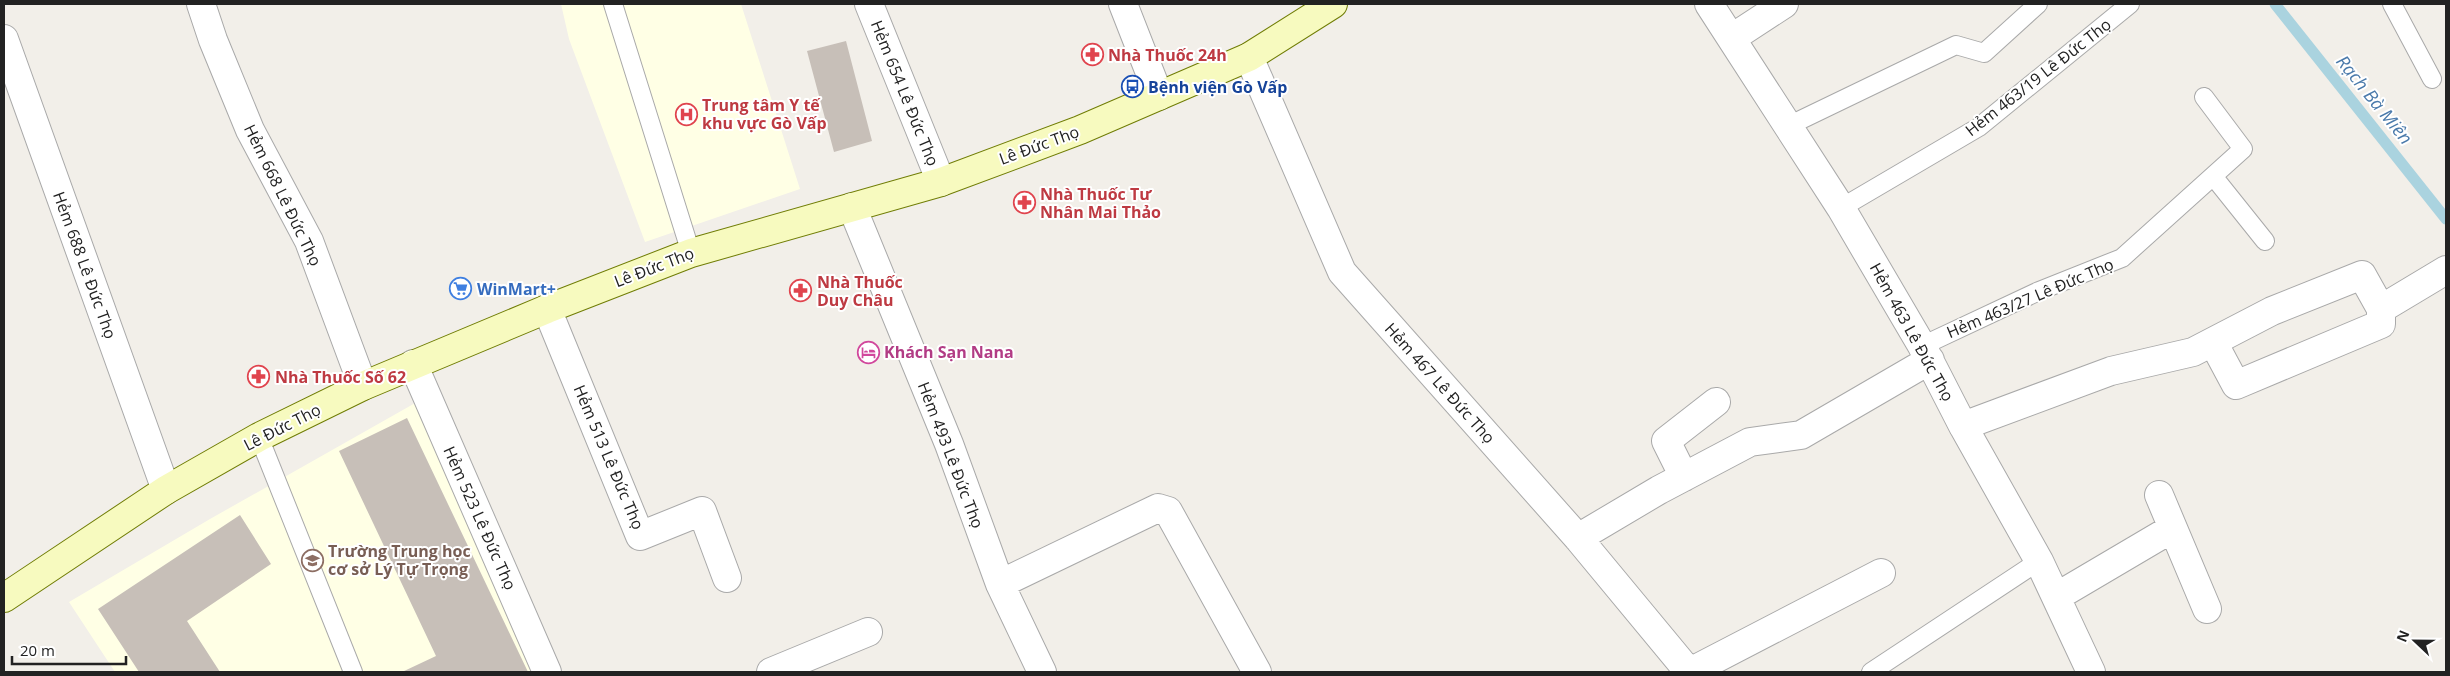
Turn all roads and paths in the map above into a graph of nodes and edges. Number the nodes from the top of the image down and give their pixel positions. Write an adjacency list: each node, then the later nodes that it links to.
1 (201, 4): 30 (street, Hẻm 668 Lê Đức Thọ)
2 (613, 4): 23 (lane)
3 (869, 4): 19 (street, Hẻm 654 Lê Đức Thọ)
4 (1123, 4): 15 (street)
5 (1333, 4): 13 (main road, Lê Đức Thọ)
6 (1709, 4): 11 (street, Hẻm 463 Lê Đức Thọ)
7 (1784, 4): 11 (street)
8 (2038, 4): 17 (lane)
9 (2130, 4): 21 (lane, Hẻm 463/19 Lê Đức Thọ)
10 (2392, 4): 14 (lane)
11 (1732, 38): 17 (street, Hẻm 463 Lê Đức Thọ)
12 (4, 39): 35 (street, Hẻm 688 Lê Đức Thọ)
13 (1249, 58): 15 (main road, Lê Đức Thọ); 38 (street, Hẻm 467 Lê Đức Thọ)
14 (2432, 78)
15 (1159, 96): 19 (main road, Lê Đức Thọ)
16 (2204, 97): 18 (lane, Hẻm 463/27 Lê Đức Thọ)
17 (1788, 126): 21 (street, Hẻm 463 Lê Đức Thọ)
18 (2214, 176): 22 (lane); 28 (lane, Hẻm 463/27 Lê Đức Thọ)
19 (941, 182): 20 (main road, Lê Đức Thọ)
20 (852, 207): 23 (main road, Lê Đức Thọ); 42 (street, Hẻm 493 Lê Đức Thọ)
21 (1841, 208): 28 (street, Hẻm 463 Lê Đức Thọ)
22 (2265, 241)
23 (691, 252): 25 (main road, Lê Đức Thọ)
24 (2446, 270): 26 (street)
25 (547, 308): 29 (main road, Lê Đức Thọ); 41 (street, Hẻm 513 Lê Đức Thọ)
26 (2381, 309): 27 (street); 27 (street)
27 (2213, 342): 32 (street)
28 (1926, 353): 32 (street, Hẻm 463 Lê Đức Thọ); 34 (street)
29 (412, 364): 30 (main road, Lê Đức Thọ); 48 (street, Hẻm 523 Lê Đức Thọ)
30 (363, 386): 33 (main road, Lê Đức Thọ)
31 (1716, 402): 34 (street)
32 (1963, 426): 39 (street, Hẻm 463 Lê Đức Thọ)
33 (259, 437): 35 (main road, Lê Đức Thọ); 47 (lane)
34 (1684, 477): 38 (street)
35 (166, 490): 44 (main road, Lê Đức Thọ)
36 (2159, 495): 37 (street)
37 (2173, 528): 43 (street); 45 (street)
38 (1578, 538): 52 (street, Hẻm 467 Lê Đức Thọ)
39 (2039, 561): 43 (street, Hẻm 463 Lê Đức Thọ); 53 (lane)
40 (1881, 573): 52 (street)
41 (727, 578)
42 (1000, 584): 50 (street, Hẻm 493 Lê Đức Thọ); 51 (street)
43 (2056, 597): 54 (street, Hẻm 463 Lê Đức Thọ)
44 (4, 598)
45 (2207, 609)
46 (868, 632): 49 (street)
47 (353, 672)
48 (547, 672)
49 (771, 672)
50 (1042, 672)
51 (1257, 672)
52 (1689, 672)
53 (1870, 672)
54 (2091, 672)

